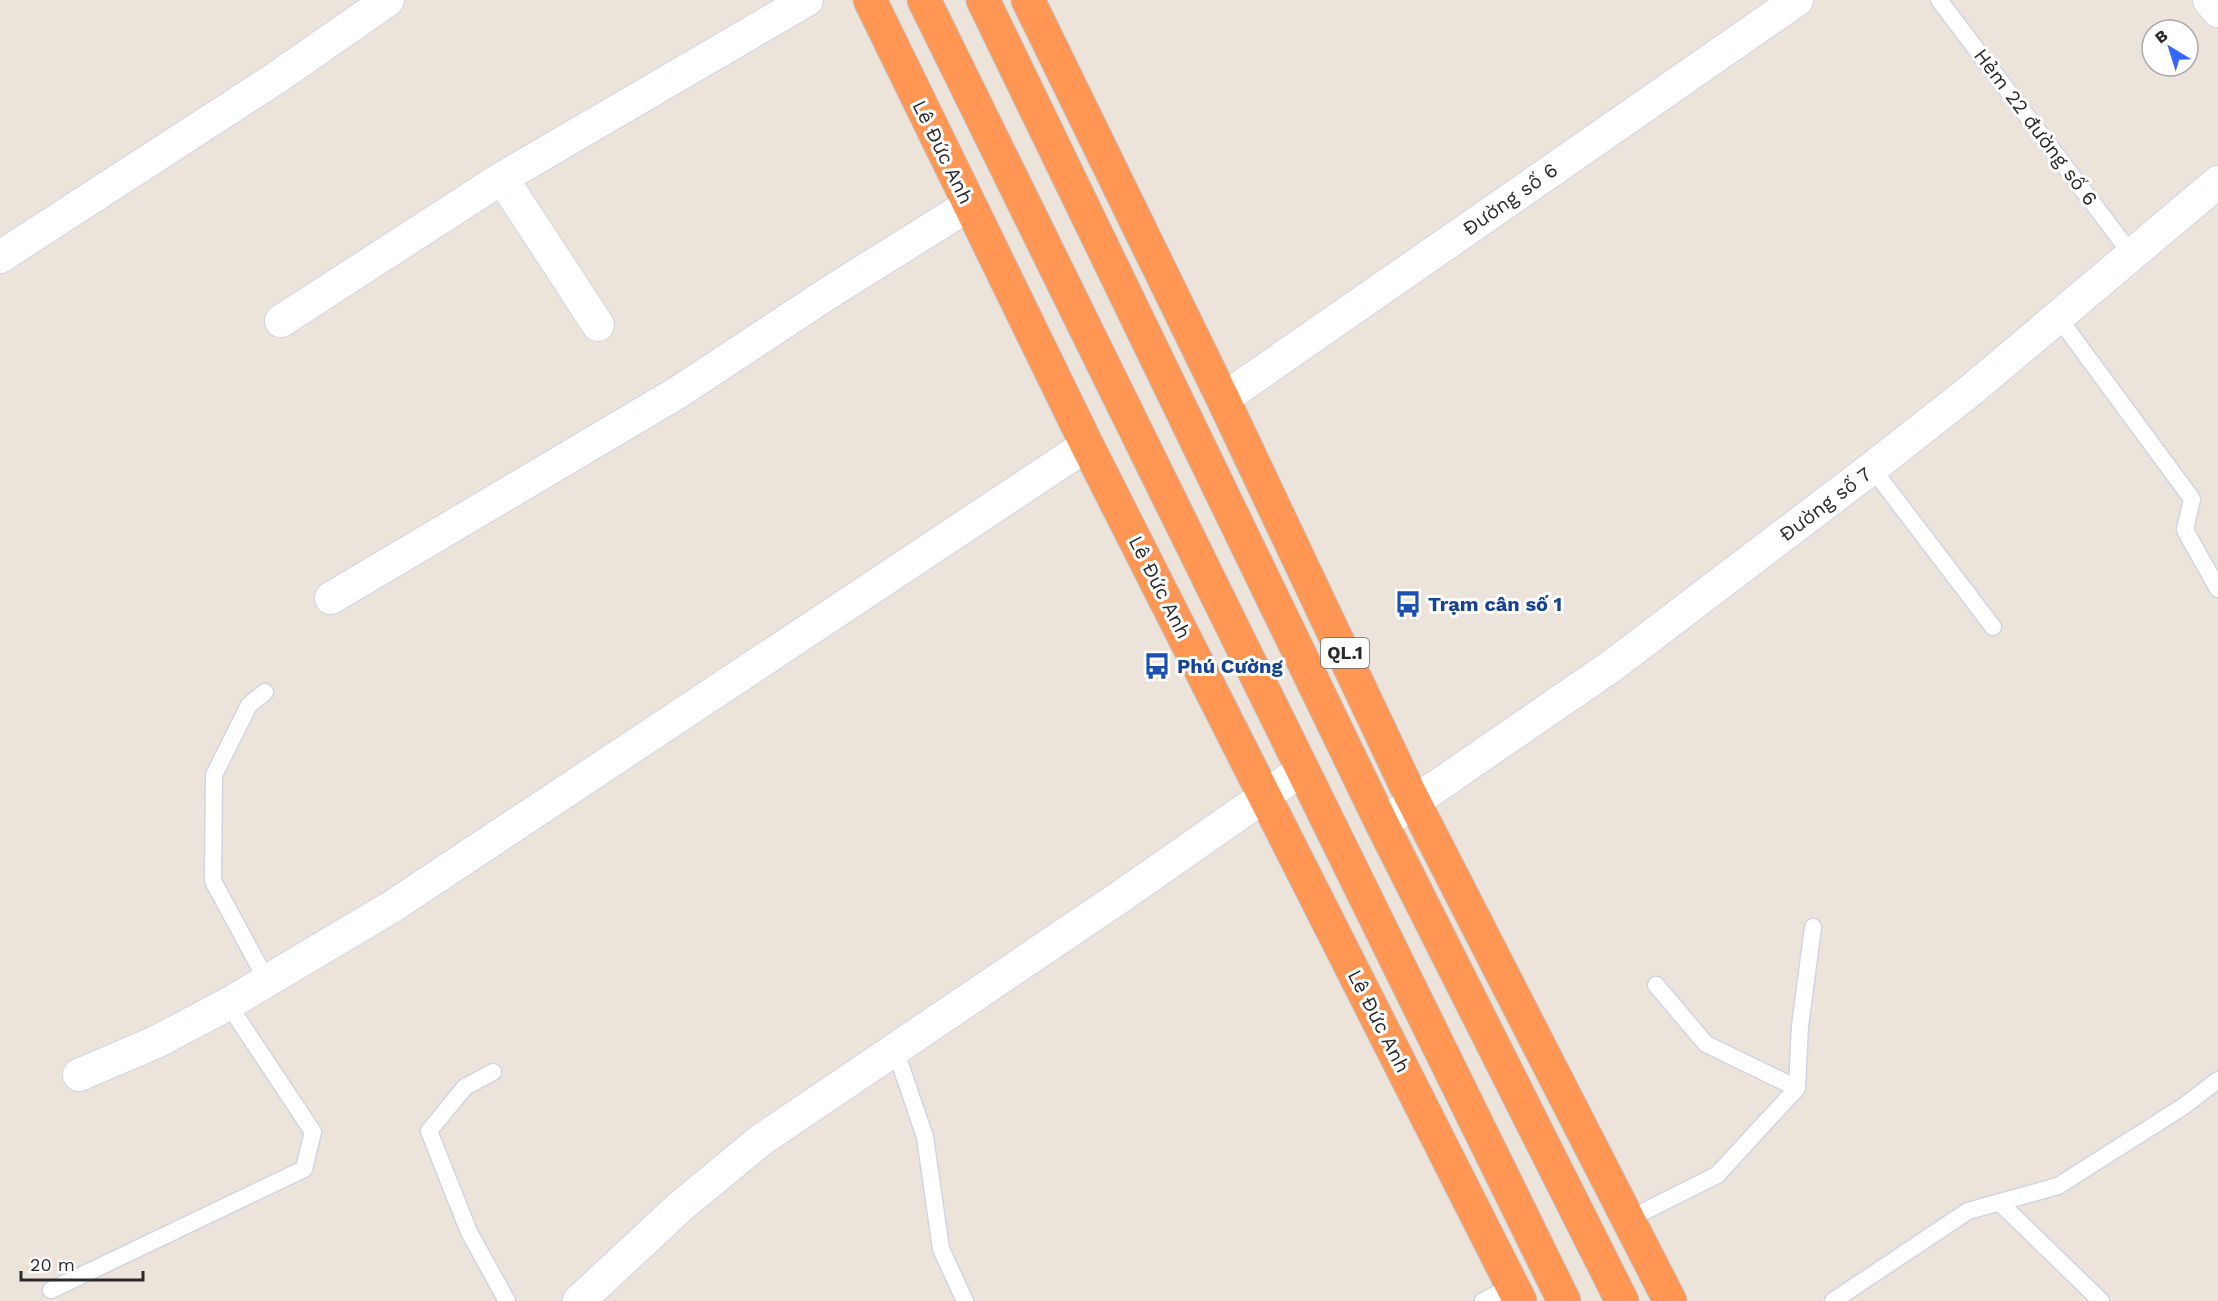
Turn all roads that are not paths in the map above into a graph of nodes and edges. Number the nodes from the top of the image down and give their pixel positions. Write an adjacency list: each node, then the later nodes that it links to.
1 (388, 0): 15 (street)
2 (807, 0): 11 (street)
3 (870, 0): 13 (highway, Lê Đức Anh)
4 (924, 0): 26 (highway, Lê Đức Anh)
5 (983, 0): 29 (highway, QL.1)
6 (1028, 0): 19 (highway, QL.1)
7 (1797, 0): 19 (street, Đường số 6)
8 (1939, 0): 14 (lane, Hẻm 22 đường số 6)
9 (2209, 0): 10 (street)
10 (2218, 11)
11 (502, 178): 17 (street); 18 (street)
12 (2218, 182): 14 (street, Đường số 7)
13 (969, 205): 20 (highway, Lê Đức Anh); 23 (street)
14 (2132, 255): 16 (street, Đường số 7)
15 (0, 256)
16 (2058, 317): 21 (street, Đường số 7); 22 (lane)
17 (281, 321)
18 (598, 325)
19 (1222, 399): 28 (highway, QL.1)
20 (1088, 445): 27 (highway, Lê Đức Anh); 31 (street)
21 (1872, 468): 24 (lane); 28 (street, Đường số 7)
22 (2218, 589)
23 (331, 598)
24 (1993, 627)
25 (265, 692): 31 (lane)
26 (1302, 770): 27 (street); 47 (highway, Lê Đức Anh)
27 (1265, 794): 34 (street); 42 (highway, Lê Đức Anh)
28 (1415, 802): 29 (street, Đường số 7); 40 (highway, QL.1)
29 (1382, 824): 48 (highway, QL.1)
30 (1813, 927): 38 (lane)
31 (267, 981): 33 (street)
32 (1656, 985): 38 (lane)
33 (228, 1004): 36 (street); 41 (lane)
34 (895, 1049): 44 (street); 45 (lane)
35 (493, 1072): 43 (lane)
36 (79, 1075)
37 (2218, 1080): 39 (lane)
38 (1797, 1088): 40 (lane)
39 (1999, 1202): 50 (lane); 51 (lane)
40 (1629, 1219): 49 (highway, QL.1)
41 (51, 1290)
42 (1516, 1294): 46 (lane)
43 (507, 1301)
44 (579, 1301)
45 (965, 1301)
46 (1483, 1301)
47 (1564, 1301)
48 (1622, 1301)
49 (1670, 1301)
50 (1833, 1301)
51 (2101, 1301)

